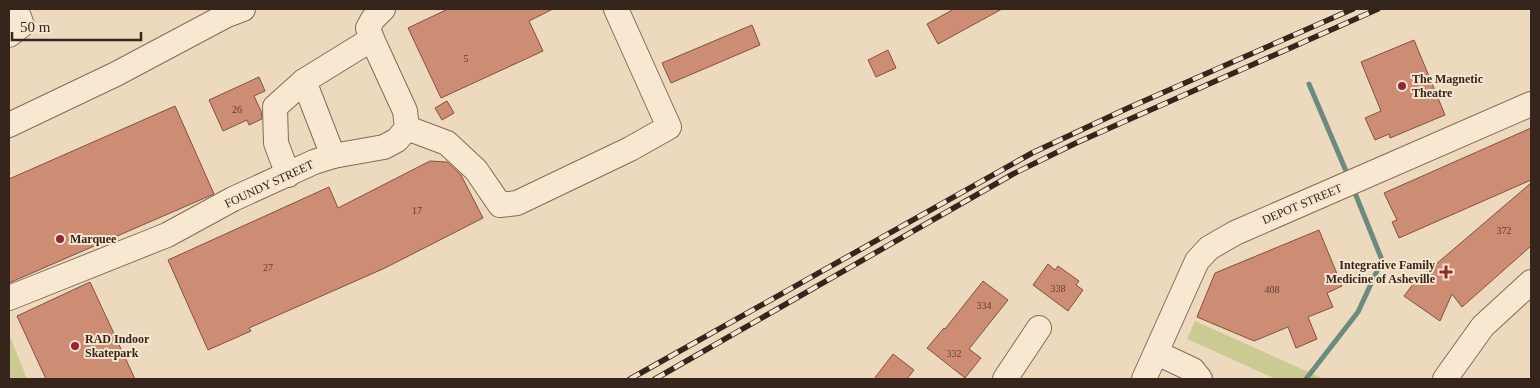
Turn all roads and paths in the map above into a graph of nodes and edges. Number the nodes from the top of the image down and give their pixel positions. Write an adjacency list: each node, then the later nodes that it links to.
1 (15, 9): 5 (street); 6 (street)
2 (243, 9): 10 (street)
3 (383, 9): 7 (street)
4 (616, 9): 11 (street)
5 (9, 10)
6 (9, 35)
7 (372, 39): 8 (street); 11 (street)
8 (304, 81): 12 (street); 13 (street)
9 (1531, 104): 17 (street, DEPOT STREET)
10 (9, 125)
11 (406, 128): 12 (street, FOUNDY STREET)
12 (333, 156): 13 (street, FOUNDY STREET)
13 (288, 175): 15 (street, FOUNDY STREET)
14 (1531, 282): 21 (street)
15 (9, 298)
16 (1039, 328): 18 (street)
17 (1157, 353): 19 (street, DEPOT STREET); 20 (street)
18 (1005, 379)
19 (1144, 379)
20 (1200, 379)
21 (1444, 379)

